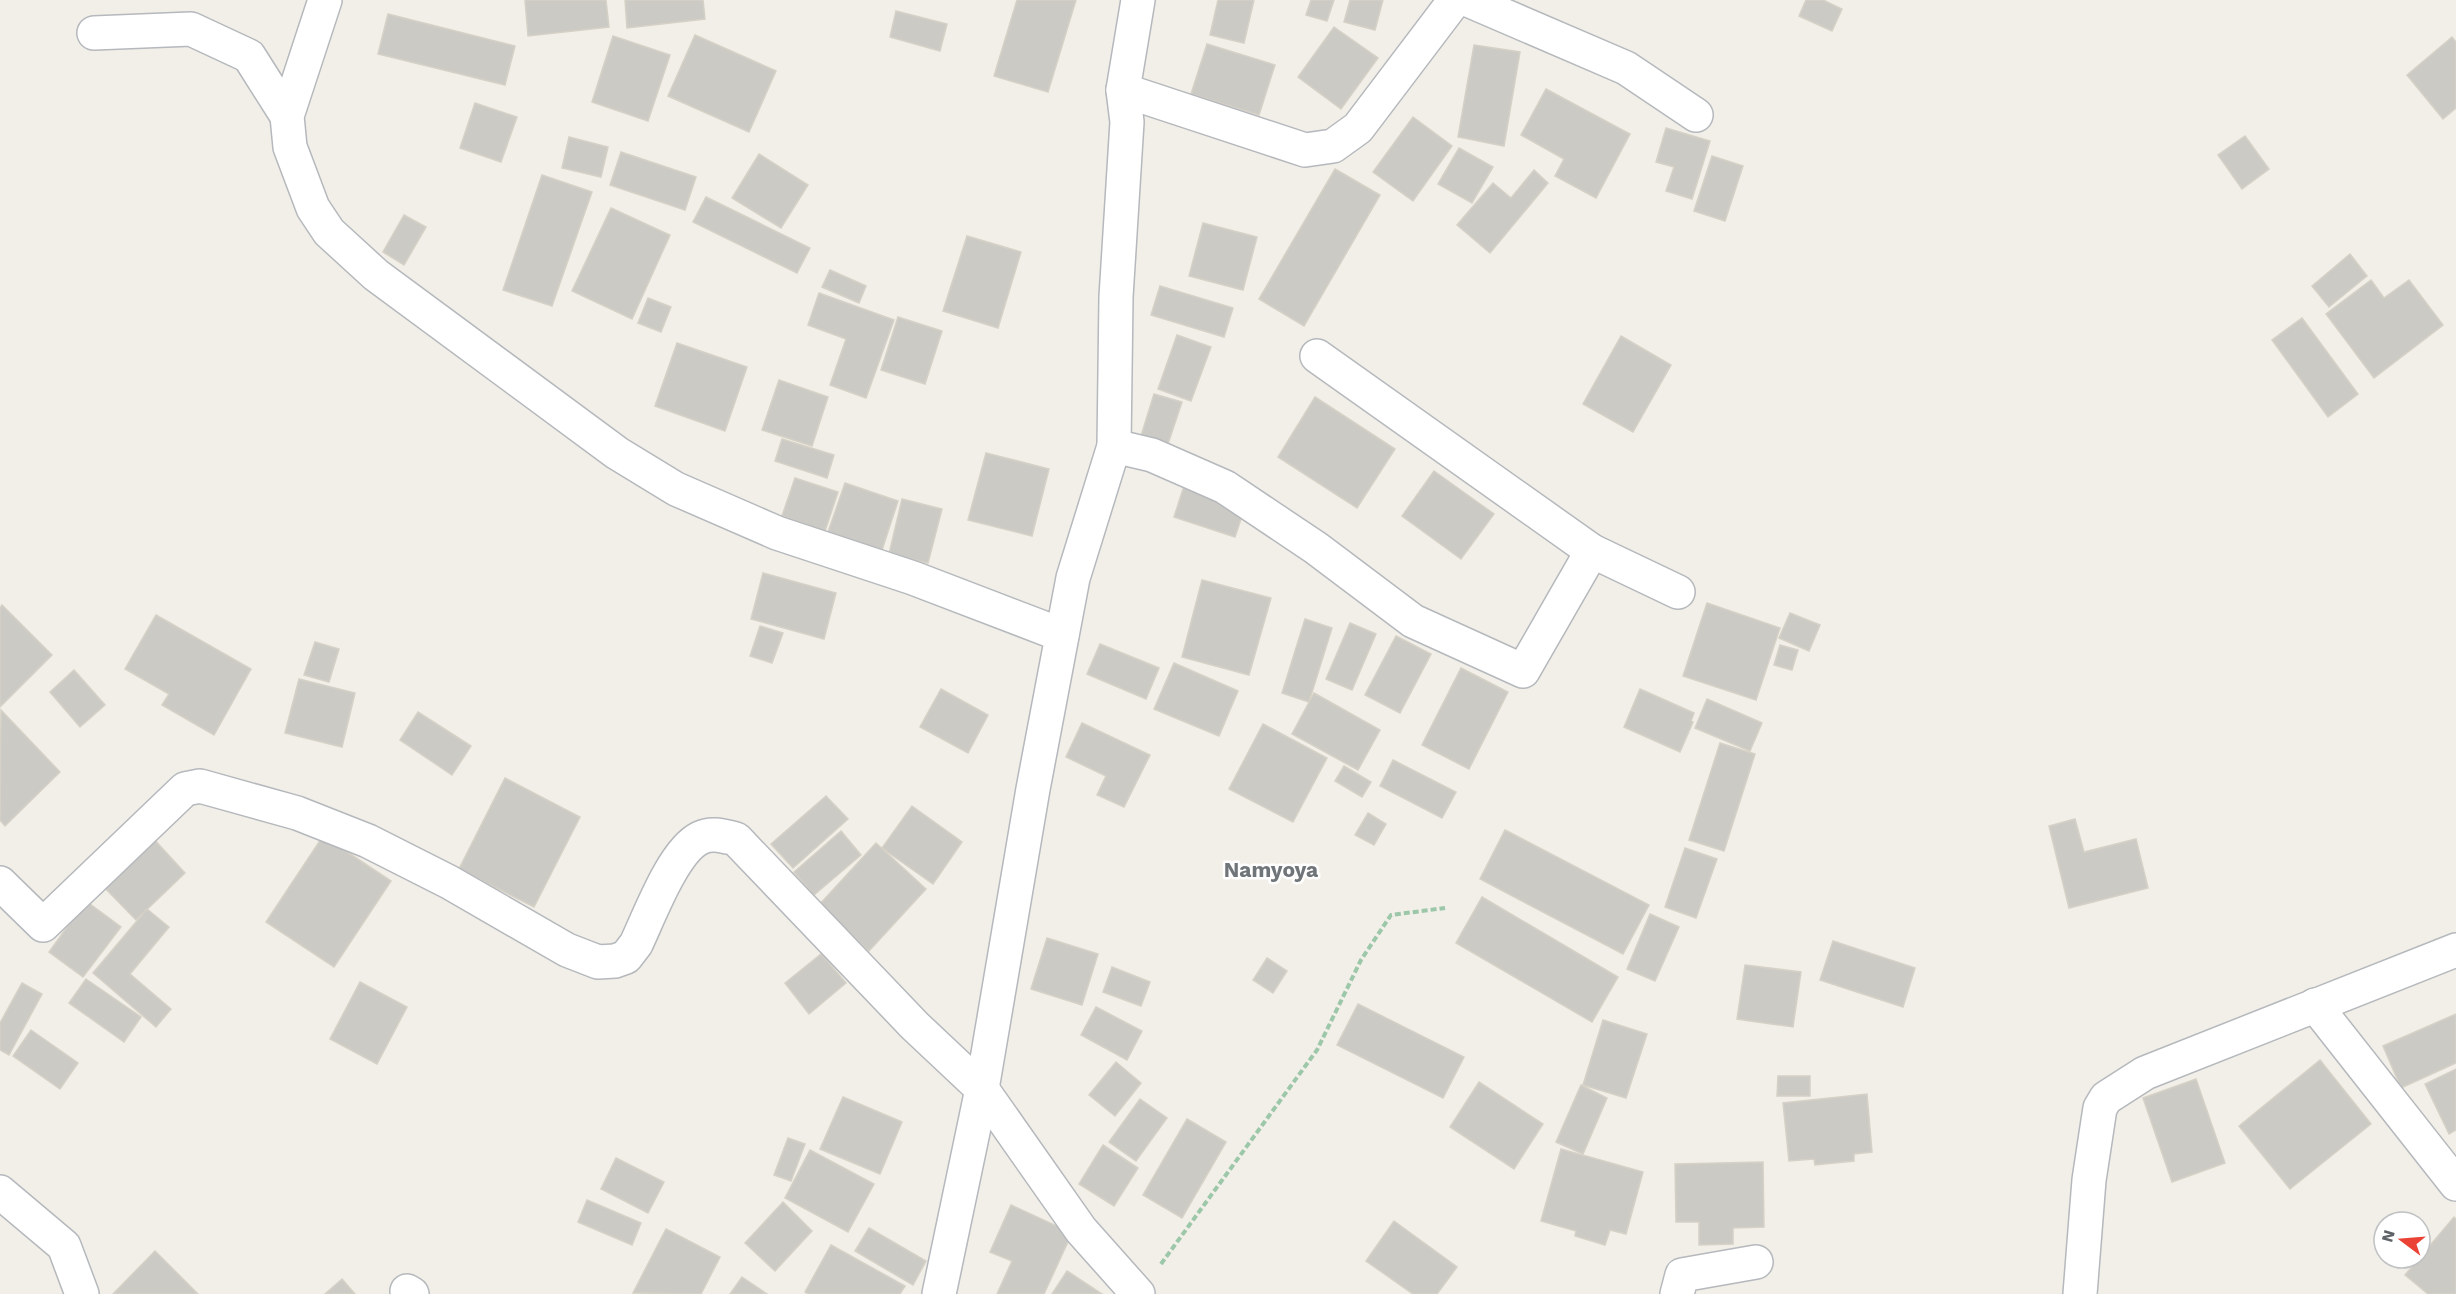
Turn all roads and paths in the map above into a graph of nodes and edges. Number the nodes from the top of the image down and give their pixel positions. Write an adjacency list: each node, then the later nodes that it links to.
1 (325, 0): 8 (street)
2 (1138, 0): 6 (street)
3 (1455, 0): 6 (street)
4 (1468, 0): 7 (street)
5 (94, 33): 8 (street)
6 (1123, 90): 10 (street)
7 (1696, 115)
8 (287, 116): 13 (street)
9 (1317, 356): 11 (street)
10 (1114, 446): 11 (street); 13 (street)
11 (1592, 551): 12 (street)
12 (1678, 592)
13 (1062, 635): 18 (street)
14 (0, 883): 18 (street)
15 (1445, 908): 22 (path)
16 (2456, 950): 17 (street)
17 (2315, 1005): 19 (street); 27 (street)
18 (981, 1089): 24 (street); 25 (street)
19 (2456, 1184)
20 (0, 1192): 23 (street)
21 (1756, 1262): 26 (street)
22 (1160, 1266)
23 (82, 1294)
24 (939, 1294)
25 (1138, 1294)
26 (1677, 1294)
27 (2080, 1294)

